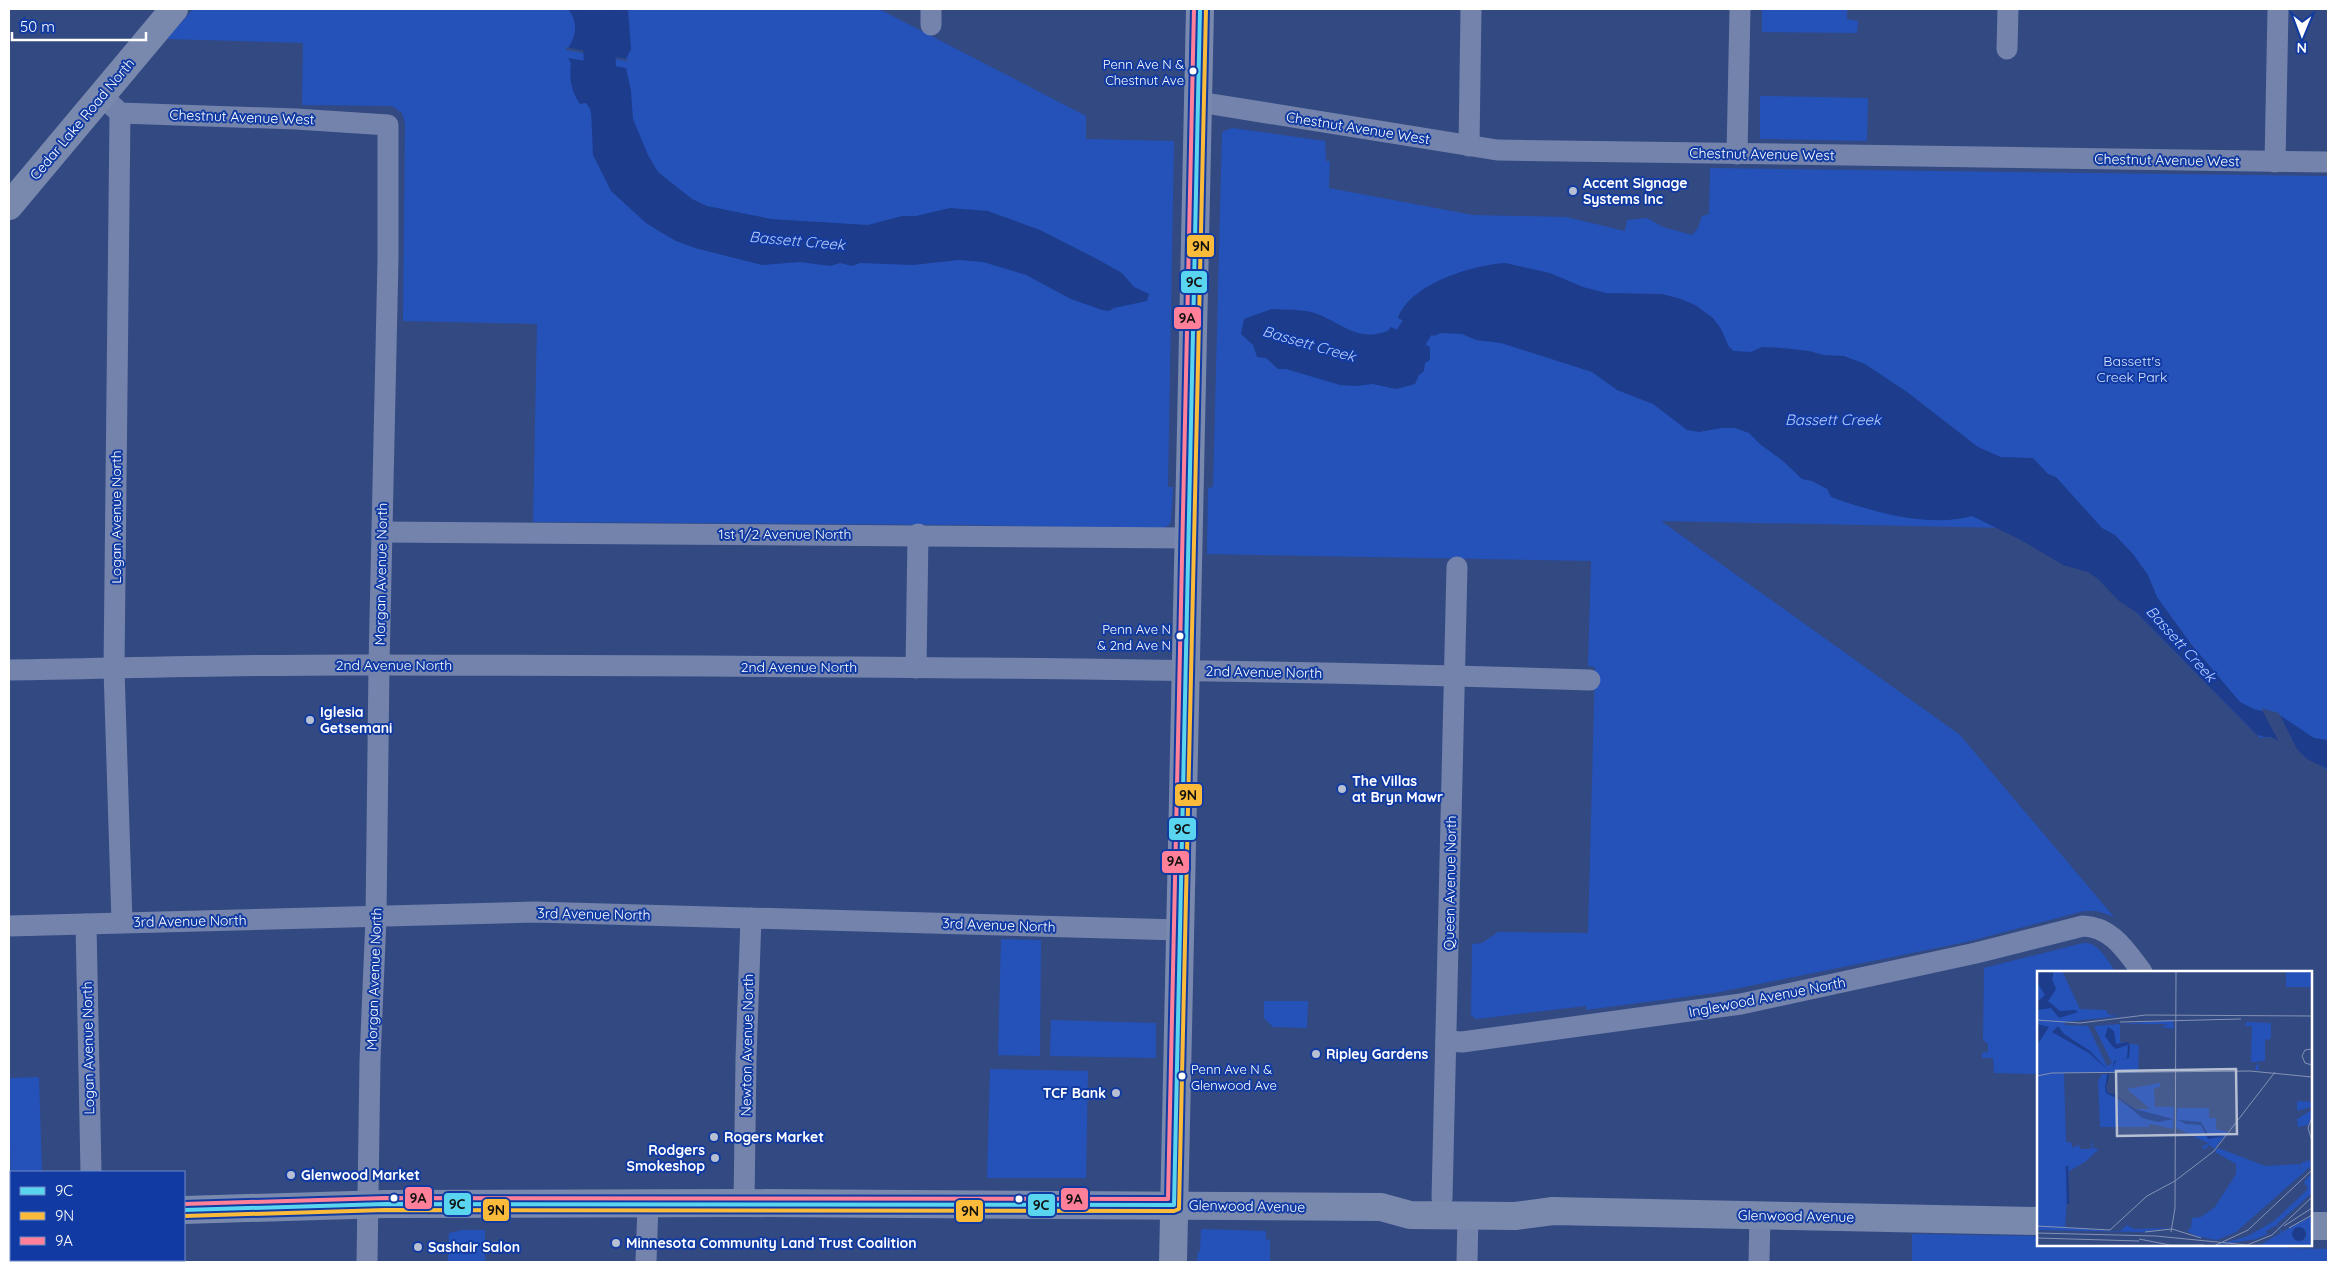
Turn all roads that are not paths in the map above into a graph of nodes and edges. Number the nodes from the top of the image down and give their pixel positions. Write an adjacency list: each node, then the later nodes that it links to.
1 (174, 9): 8 (street, Cedar Lake Road North)
2 (1200, 9): 9 (street)
3 (1471, 9): 11 (street)
4 (1740, 9): 12 (street)
5 (2008, 9): 7 (street)
6 (2278, 9): 13 (street)
7 (2007, 49)
8 (111, 104): 10 (street, Chestnut Avenue West); 15 (street, Cedar Lake Road North); 21 (street, Logan Avenue North)
9 (1198, 114): 11 (street, Chestnut Avenue West); 18 (street)
10 (388, 125): 16 (street, Morgan Avenue North)
11 (1469, 146): 12 (street, Chestnut Avenue West)
12 (1737, 154): 13 (street, Chestnut Avenue West)
13 (2275, 162): 14 (street, Chestnut Avenue West)
14 (2328, 162)
15 (9, 206)
16 (382, 532): 17 (street, 1st 1/2 Avenue North); 20 (street, Morgan Avenue North)
17 (918, 534): 18 (street, 1st 1/2 Avenue North); 22 (street)
18 (1189, 538): 24 (street)
19 (1457, 567): 25 (street, Queen Avenue North)
20 (379, 664): 21 (street, 2nd Avenue North); 22 (street, 2nd Avenue North); 27 (street, Morgan Avenue North)
21 (114, 668): 23 (street, 2nd Avenue North); 29 (street, Logan Avenue North)
22 (916, 668): 24 (street, 2nd Avenue North)
23 (9, 670)
24 (1187, 671): 25 (street, 2nd Avenue North); 32 (street)
25 (1454, 676): 26 (street, 2nd Avenue North); 34 (street, Queen Avenue North)
26 (1590, 680)
27 (376, 918): 28 (street, 3rd Avenue North); 29 (street, 3rd Avenue North); 39 (street, Morgan Avenue North)
28 (751, 918): 32 (street, 3rd Avenue North); 37 (street, Newton Avenue North)
29 (122, 922): 30 (street, 3rd Avenue North)
30 (86, 924): 31 (street, 3rd Avenue North); 35 (street, Logan Avenue North)
31 (9, 926)
32 (1180, 930): 40 (street)
33 (2141, 971): 34 (street, Inglewood Avenue North)
34 (1446, 1041): 36 (street, Queen Avenue North)
35 (91, 1171)
36 (1442, 1199): 41 (street, Glenwood Avenue); 43 (street, Glenwood Avenue)
37 (744, 1203): 38 (street, Glenwood Avenue); 40 (street, Glenwood Avenue)
38 (648, 1204): 39 (street, Glenwood Avenue); 50 (street)
39 (368, 1205): 42 (street, Glenwood Avenue); 49 (street, Morgan Avenue North)
40 (1174, 1205): 41 (street, Glenwood Avenue); 51 (street)
41 (1381, 1207): 45 (street, Glenwood Avenue)
42 (185, 1210)
43 (1553, 1211): 44 (street, Glenwood Avenue); 45 (street, Glenwood Avenue)
44 (1760, 1215): 46 (street, Glenwood Avenue); 53 (street)
45 (1468, 1216): 52 (street)
46 (2037, 1221)
47 (2312, 1226): 48 (street)
48 (2328, 1226)
49 (367, 1262)
50 (646, 1262)
51 (1173, 1262)
52 (1467, 1262)
53 (1759, 1262)

